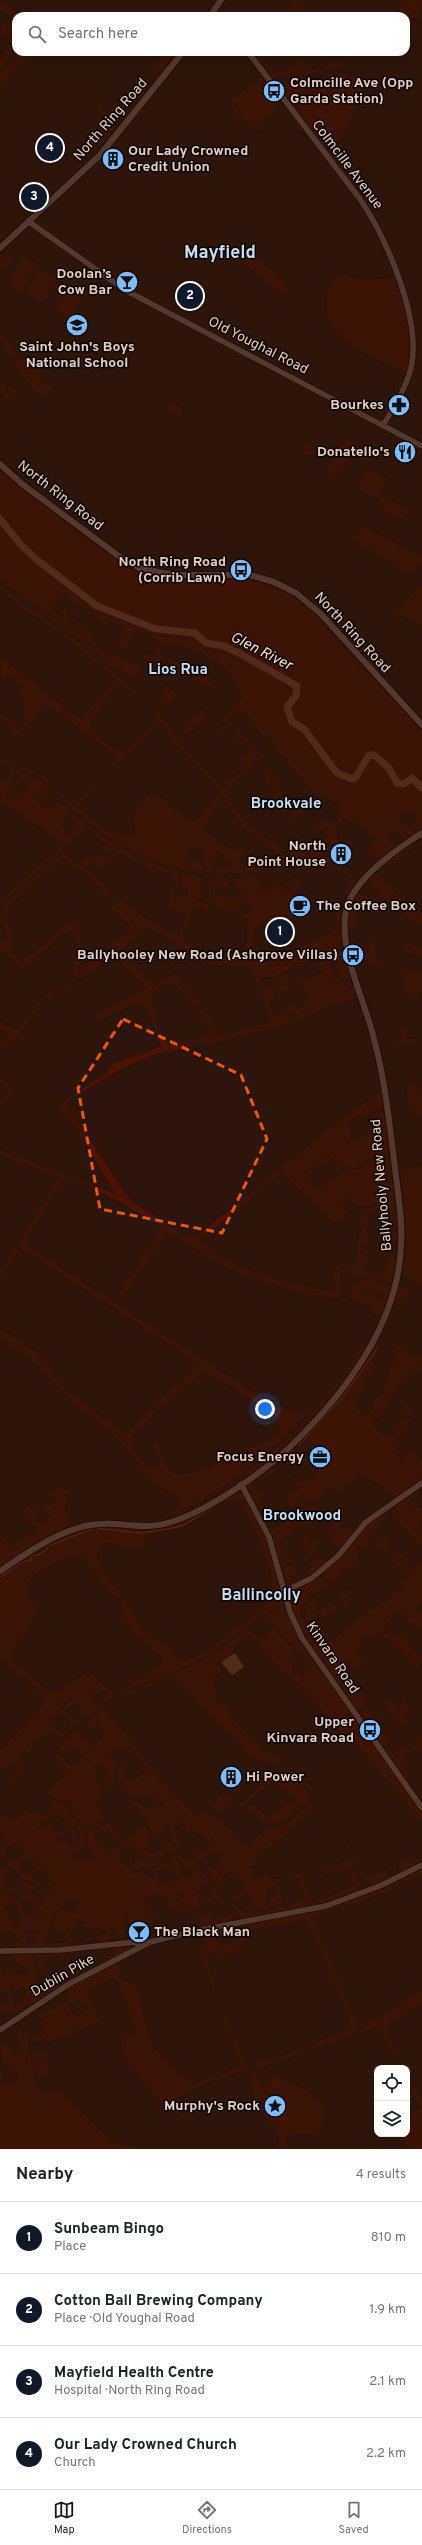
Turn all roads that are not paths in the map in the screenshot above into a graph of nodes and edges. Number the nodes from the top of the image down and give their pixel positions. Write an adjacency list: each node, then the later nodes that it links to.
1 (221, 0): 2 (main road)
2 (214, 12)
3 (180, 56): 5 (main road, North Ring Road)
4 (251, 56): 7 (street, Colmcille Avenue)
5 (28, 221): 6 (main road, North Ring Road); 7 (street, Old Youghal Road)
6 (0, 248)
7 (383, 425): 8 (street, Old Youghal Road)
8 (422, 446)
9 (0, 464): 10 (main road, North Ring Road)
10 (422, 725)
11 (422, 832): 12 (main road, Ballyhooly New Road)
12 (241, 1484): 14 (main road, Ballyhooly New Road); 15 (street, Kinvara Road)
13 (420, 1485): 15 (street)
14 (0, 1571)
15 (285, 1591): 16 (street, Kinvara Road)
16 (422, 1808)
17 (422, 1865): 18 (street, Dublin Pike)
18 (141, 1947): 19 (street, Dublin Pike); 20 (street, Dublin Pike)
19 (0, 1951)
20 (0, 2030)

